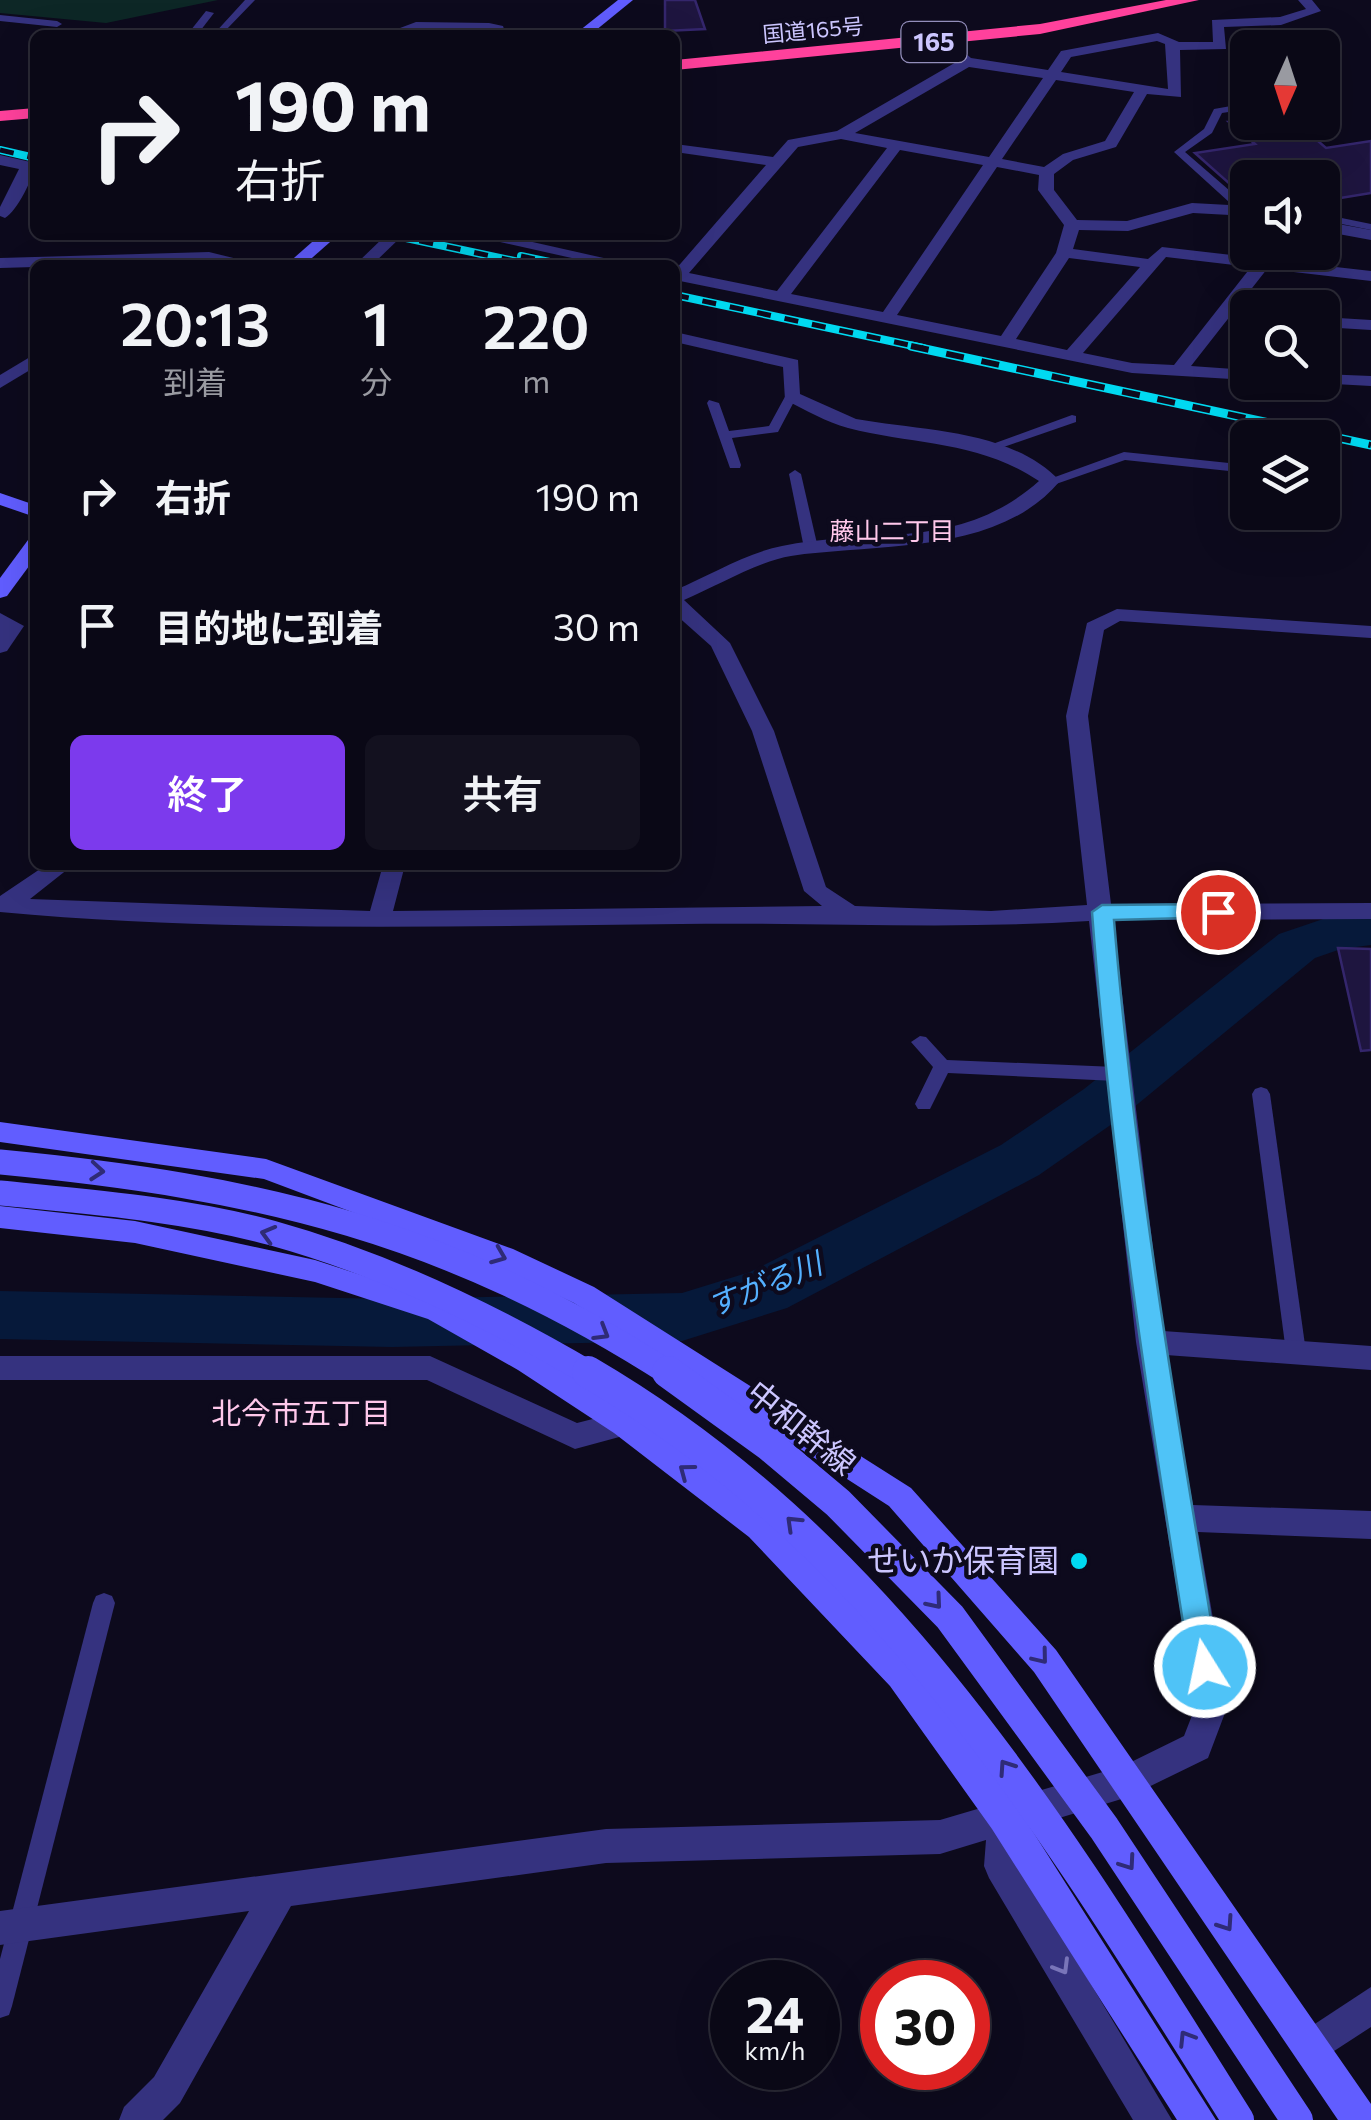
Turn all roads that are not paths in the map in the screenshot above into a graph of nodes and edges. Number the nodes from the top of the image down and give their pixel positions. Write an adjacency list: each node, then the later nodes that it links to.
1 (250, 0): 9 (lane)
2 (626, 0): 12 (main road)
3 (1191, 0): 13 (highway, 国道165号 / 165)
4 (1305, 0): 14 (street)
5 (209, 14): 8 (lane)
6 (0, 18): 7 (lane)
7 (58, 24)
8 (196, 30)
9 (219, 30)
10 (405, 30): 11 (lane)
11 (501, 30)
12 (587, 30)
13 (946, 41): 15 (street); 16 (highway, 国道165号 / 165)
14 (1174, 46): 17 (street); 18 (street)
15 (967, 62): 17 (street); 22 (street)
16 (680, 65)
17 (1048, 76): 18 (street); 27 (street)
18 (1143, 89): 30 (street)
19 (1230, 109): 31 (lane)
20 (30, 114): 21 (highway)
21 (0, 116)
22 (840, 135): 23 (street); 26 (street)
23 (895, 147): 27 (street); 59 (street)
24 (680, 149): 26 (street)
25 (0, 160): 28 (street)
26 (774, 162): 56 (street)
27 (995, 164): 30 (street); 62 (street)
28 (30, 167)
29 (30, 169): 33 (street)
30 (1046, 172): 35 (street)
31 (1230, 197)
32 (1230, 210): 35 (street)
33 (5, 212)
34 (1340, 221): 36 (lane)
35 (1072, 225): 43 (street)
36 (1371, 227)
37 (1340, 230): 38 (street)
38 (1371, 236)
39 (324, 240): 47 (main road)
40 (390, 240): 48 (street)
41 (503, 240): 44 (street)
42 (590, 240): 44 (street)
43 (1064, 253): 53 (street); 66 (street)
44 (576, 255): 49 (street)
45 (104, 260): 46 (street)
46 (226, 260)
47 (300, 260)
48 (368, 260)
49 (602, 260)
50 (1230, 260): 53 (street)
51 (30, 262): 52 (street)
52 (0, 263)
53 (1152, 264): 67 (street)
54 (1257, 270): 60 (street)
55 (1316, 270): 58 (street)
56 (680, 272)
57 (680, 276): 59 (street)
58 (1371, 276)
59 (780, 296): 62 (street)
60 (1221, 316): 61 (street); 69 (street)
61 (1230, 317)
62 (888, 318): 66 (street)
63 (1340, 323): 64 (street)
64 (1371, 326)
65 (680, 338): 74 (street)
66 (1007, 340): 67 (street)
67 (1072, 355): 69 (street)
68 (30, 362): 73 (street)
69 (1178, 372): 70 (street)
70 (1230, 374)
71 (1340, 379): 72 (street)
72 (1371, 381)
73 (0, 383)
74 (790, 396): 77 (lane); 78 (street)
75 (713, 403): 77 (lane)
76 (1072, 419): 78 (lane)
77 (724, 435): 79 (lane)
78 (993, 446): 82 (street)
79 (735, 465)
80 (1230, 467): 82 (lane)
81 (794, 474): 85 (lane)
82 (1051, 481): 85 (street)
83 (0, 499): 84 (main road)
84 (30, 509)
85 (811, 548): 88 (street)
86 (30, 551): 87 (main road)
87 (0, 592)
88 (680, 598)
89 (680, 605): 98 (street)
90 (0, 620): 92 (street)
91 (1371, 632): 97 (street)
92 (0, 647)
93 (54, 870): 95 (street)
94 (393, 870): 99 (street)
95 (2, 904): 99 (street)
96 (1371, 911): 97 (street)
97 (1102, 912): 98 (street); 102 (street)
98 (850, 914): 99 (street)
99 (379, 919)
100 (920, 1042): 101 (lane)
101 (942, 1066): 102 (lane); 104 (lane)
102 (1116, 1074): 109 (street)
103 (1261, 1094): 110 (lane)
104 (924, 1104)
105 (0, 1132): 117 (main road, one-way to 117)
106 (0, 1162): 128 (main road, 中和幹線, one-way to 128, bridge)
107 (0, 1194): 127 (main road, one-way to 107, bridge)
108 (0, 1217): 113 (main road)
109 (1150, 1342): 110 (street); 114 (street)
110 (1296, 1352): 111 (street)
111 (1371, 1358)
112 (0, 1368): 113 (street)
113 (624, 1424): 118 (main road, one-way to 113)
114 (1177, 1518): 115 (street); 117 (street)
115 (1371, 1525)
116 (104, 1603): 120 (lane)
117 (1128, 1781): 118 (street); 123 (main road, one-way to 123)
118 (1004, 1817): 119 (street); 125 (street, one-way to 125); 126 (main road)
119 (280, 1891): 120 (street); 124 (street)
120 (12, 1927): 122 (lane)
121 (1371, 2005): 123 (street)
122 (0, 2006)
123 (1311, 2048): 129 (main road)
124 (137, 2120)
125 (1154, 2120)
126 (1198, 2120)
127 (1238, 2120)
128 (1298, 2120)
129 (1360, 2120)

